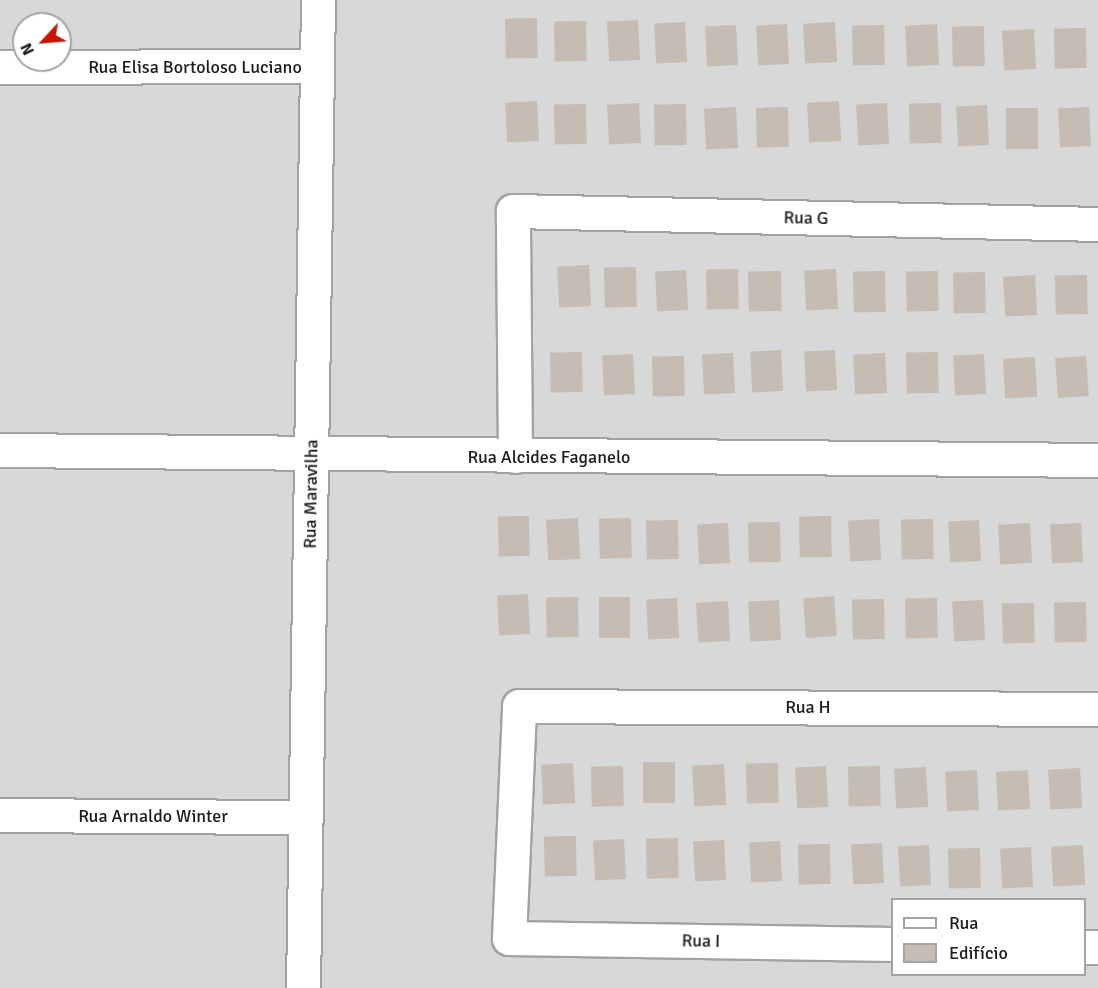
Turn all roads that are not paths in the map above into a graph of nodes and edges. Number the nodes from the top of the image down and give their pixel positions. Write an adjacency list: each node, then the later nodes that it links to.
1 (318, 0): 2 (street, Rua Maravilha)
2 (317, 66): 3 (street, Rua Elisa Bortoloso Luciano); 6 (street, Rua Maravilha)
3 (0, 68)
4 (1098, 224): 7 (street, Rua G)
5 (0, 450): 6 (street, Rua Alcides Faganelo)
6 (312, 455): 7 (street, Rua Alcides Faganelo); 11 (street, Rua Maravilha)
7 (515, 456): 8 (street, Rua Alcides Faganelo)
8 (1098, 460)
9 (1098, 709): 12 (street, Rua H)
10 (0, 815): 11 (street, Rua Arnaldo Winter)
11 (306, 817): 14 (street, Rua Maravilha)
12 (509, 938): 13 (street, Rua I)
13 (891, 944)
14 (303, 988)

